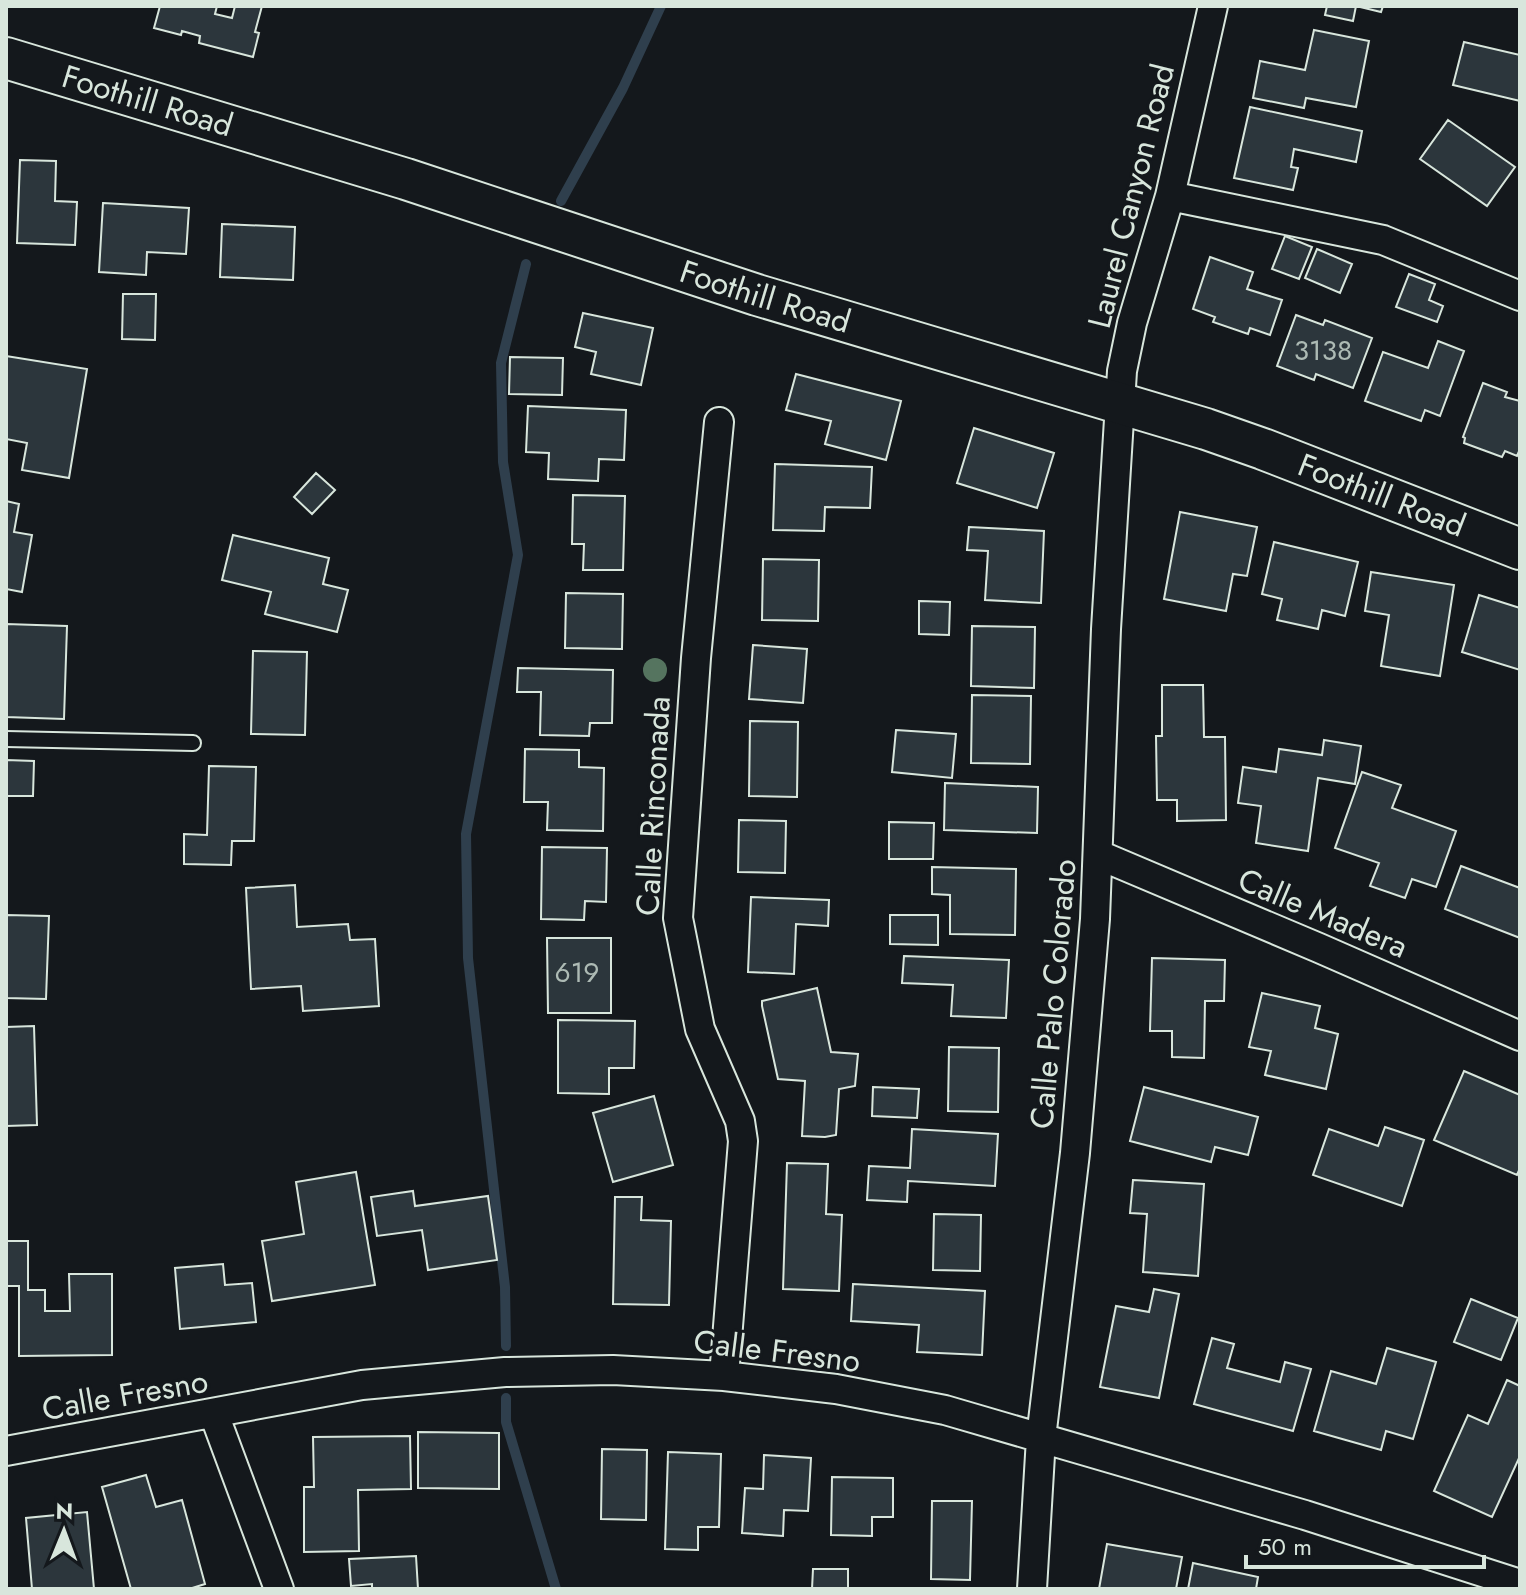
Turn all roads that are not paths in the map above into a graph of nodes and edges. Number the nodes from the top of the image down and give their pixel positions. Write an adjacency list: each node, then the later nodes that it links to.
1 (1213, 6): 3 (street, Laurel Canyon Road)
2 (6, 58): 5 (main road, Foothill Road)
3 (1170, 196): 4 (street); 5 (street, Laurel Canyon Road)
4 (1520, 296)
5 (1121, 403): 7 (main road, Foothill Road); 10 (street, Calle Palo Colorado)
6 (719, 422): 12 (street, Calle Rinconada)
7 (1520, 549)
8 (6, 739): 9 (lane)
9 (193, 743)
10 (1099, 855): 11 (street, Calle Madera); 14 (street, Calle Palo Colorado)
11 (1520, 1036)
12 (724, 1376): 13 (street, Calle Fresno); 14 (street, Calle Fresno)
13 (214, 1414): 15 (street, Calle Fresno); 17 (street)
14 (1041, 1438): 16 (street, Calle Fresno); 18 (street, Calle Palo Colorado)
15 (6, 1451)
16 (1520, 1586)
17 (279, 1589)
18 (1032, 1589)

